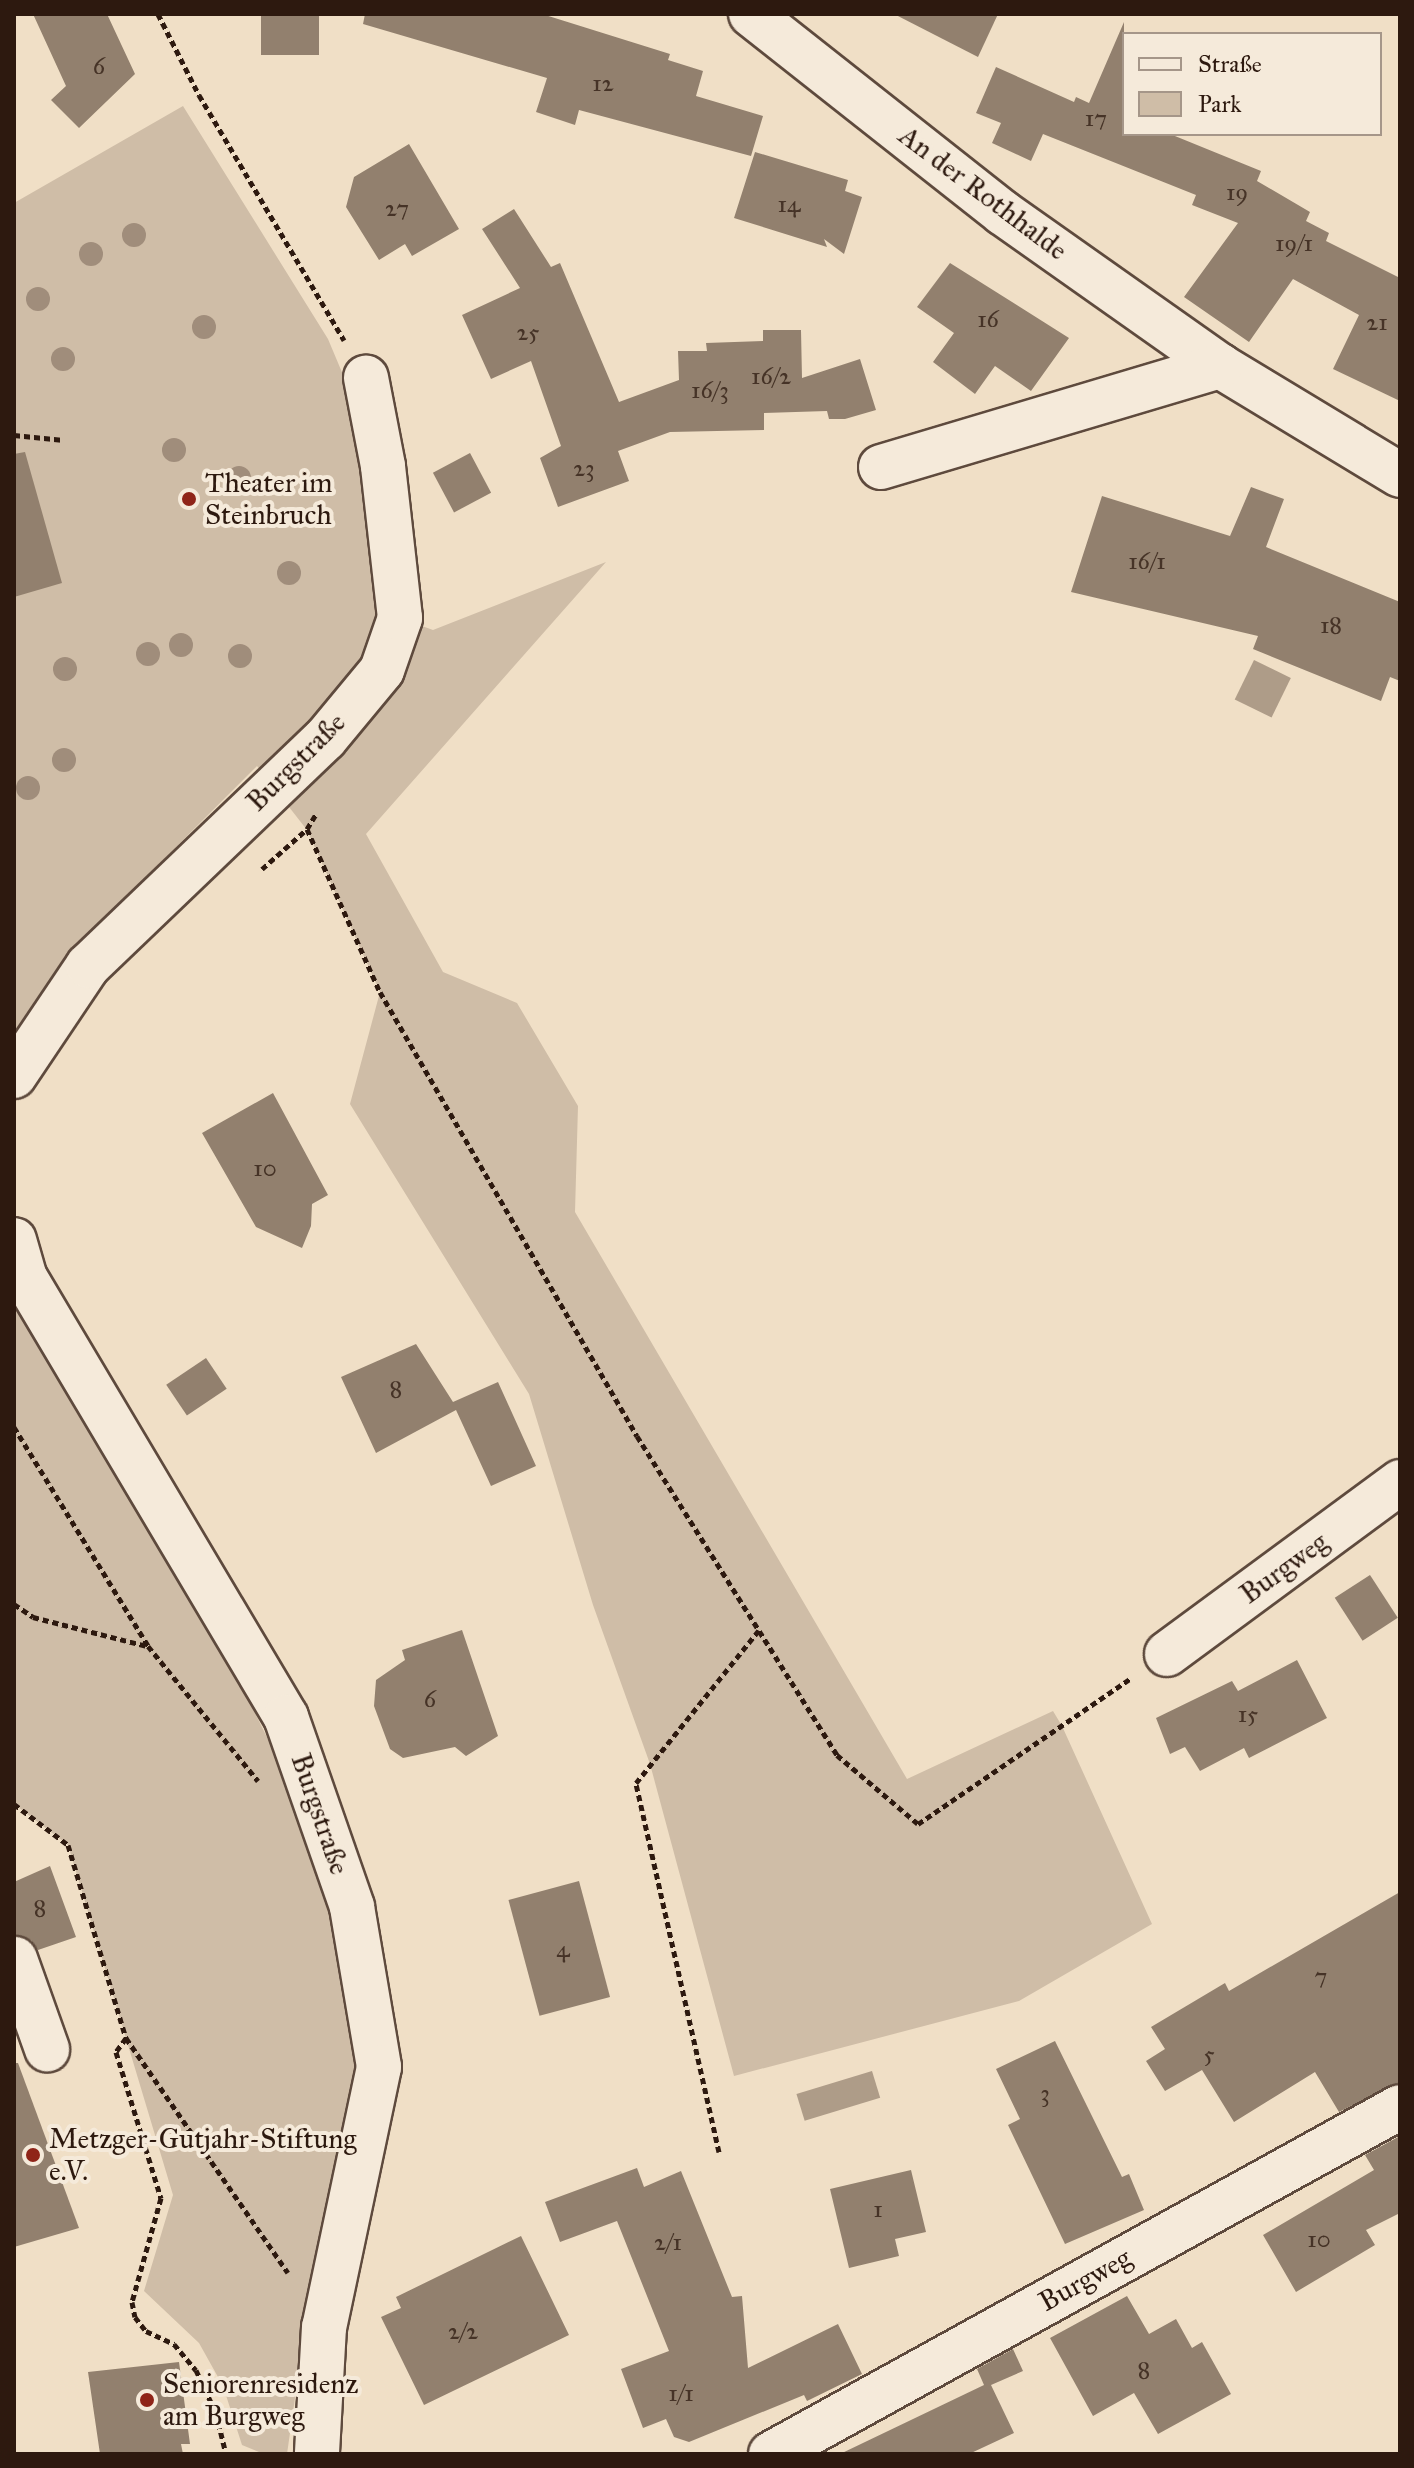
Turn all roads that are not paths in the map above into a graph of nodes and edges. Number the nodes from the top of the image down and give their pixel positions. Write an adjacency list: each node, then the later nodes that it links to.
1 (751, 14): 2 (street, An der Rothhalde)
2 (1220, 366): 4 (street); 5 (street, An der Rothhalde)
3 (366, 378): 6 (street, Burgstraße)
4 (881, 467)
5 (1400, 475)
6 (14, 1076)
7 (14, 1240): 13 (street, Burgstraße)
8 (1400, 1482): 9 (street, Burgweg)
9 (1167, 1654)
10 (15, 1959): 11 (street)
11 (47, 2049)
12 (1400, 2107): 14 (street, Burgweg)
13 (317, 2454)
14 (771, 2454)

